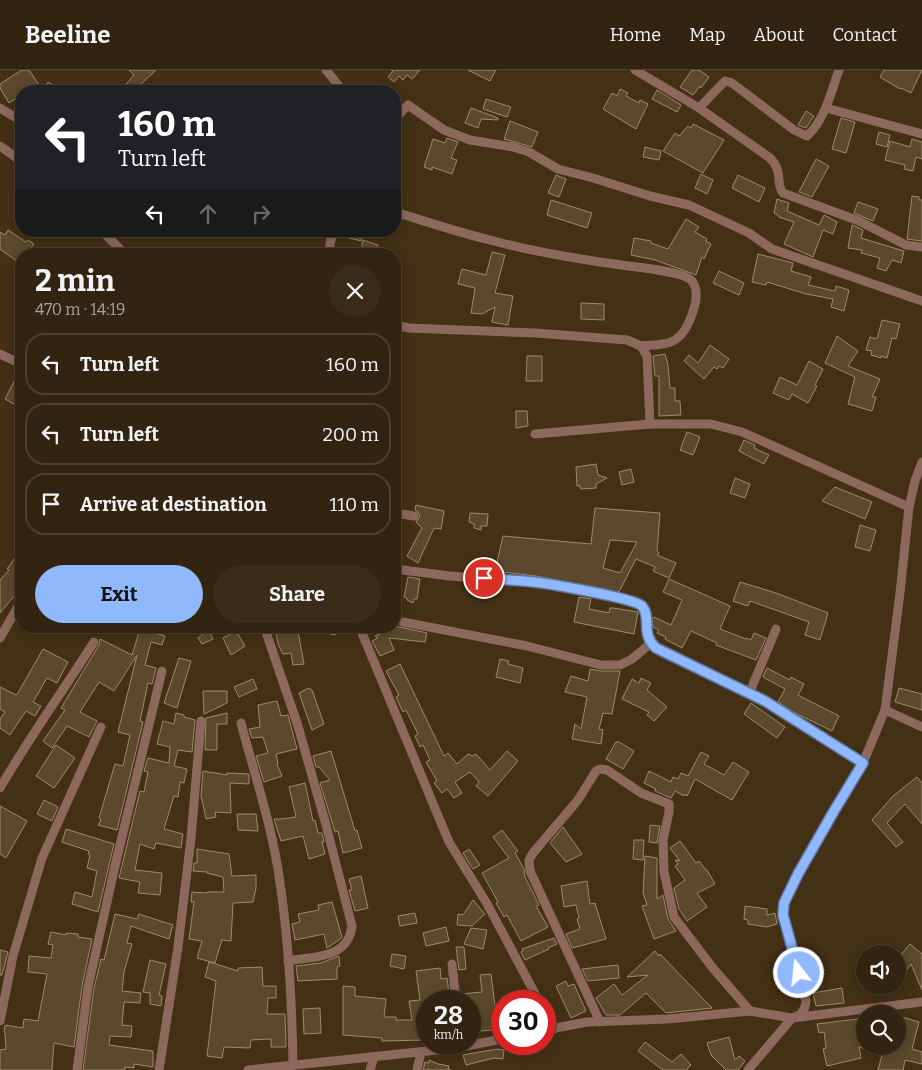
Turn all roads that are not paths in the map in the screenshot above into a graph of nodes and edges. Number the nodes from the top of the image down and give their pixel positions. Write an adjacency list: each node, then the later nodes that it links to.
1 (326, 70): 4 (street)
2 (635, 70): 6 (street)
3 (839, 70): 7 (street)
4 (339, 85)
5 (0, 108): 9 (street)
6 (699, 108): 7 (street); 15 (street)
7 (826, 108): 10 (street)
8 (401, 112): 17 (street)
9 (15, 117)
10 (922, 134)
11 (0, 146): 12 (street)
12 (15, 157)
13 (401, 214): 19 (street)
14 (108, 237): 16 (street)
15 (922, 247)
16 (120, 248)
17 (922, 301)
18 (401, 326): 19 (street)
19 (642, 346): 22 (street)
20 (0, 354): 21 (street)
21 (15, 361)
22 (650, 424): 23 (street); 25 (street)
23 (535, 434)
24 (922, 462): 25 (street)
25 (909, 506): 40 (street)
26 (401, 514): 27 (street)
27 (414, 516)
28 (401, 569): 37 (street)
29 (15, 609): 31 (street)
30 (403, 622): 37 (street)
31 (3, 624): 35 (street)
32 (776, 628): 39 (street)
33 (266, 633): 47 (street)
34 (362, 633): 50 (street)
35 (0, 638)
36 (94, 642): 46 (street)
37 (651, 643): 39 (street)
38 (162, 672): 61 (street)
39 (749, 694): 45 (street)
40 (885, 710): 44 (street); 45 (street)
41 (201, 721): 62 (street)
42 (241, 723): 47 (street)
43 (101, 727): 54 (street)
44 (922, 727)
45 (863, 763): 53 (street)
46 (0, 788)
47 (288, 961): 60 (street)
48 (452, 964): 49 (street)
49 (455, 990)
50 (533, 990)
51 (922, 1002): 53 (street)
52 (750, 1012): 53 (street); 55 (street); 55 (street)
53 (792, 1018): 66 (street)
54 (0, 1021)
55 (600, 1022): 56 (street)
56 (556, 1028)
57 (416, 1052): 59 (street)
58 (420, 1055): 65 (street)
59 (374, 1057): 60 (street); 64 (street)
60 (293, 1066): 63 (street)
61 (77, 1070)
62 (159, 1070)
63 (248, 1070)
64 (370, 1070)
65 (417, 1070)
66 (748, 1070)

